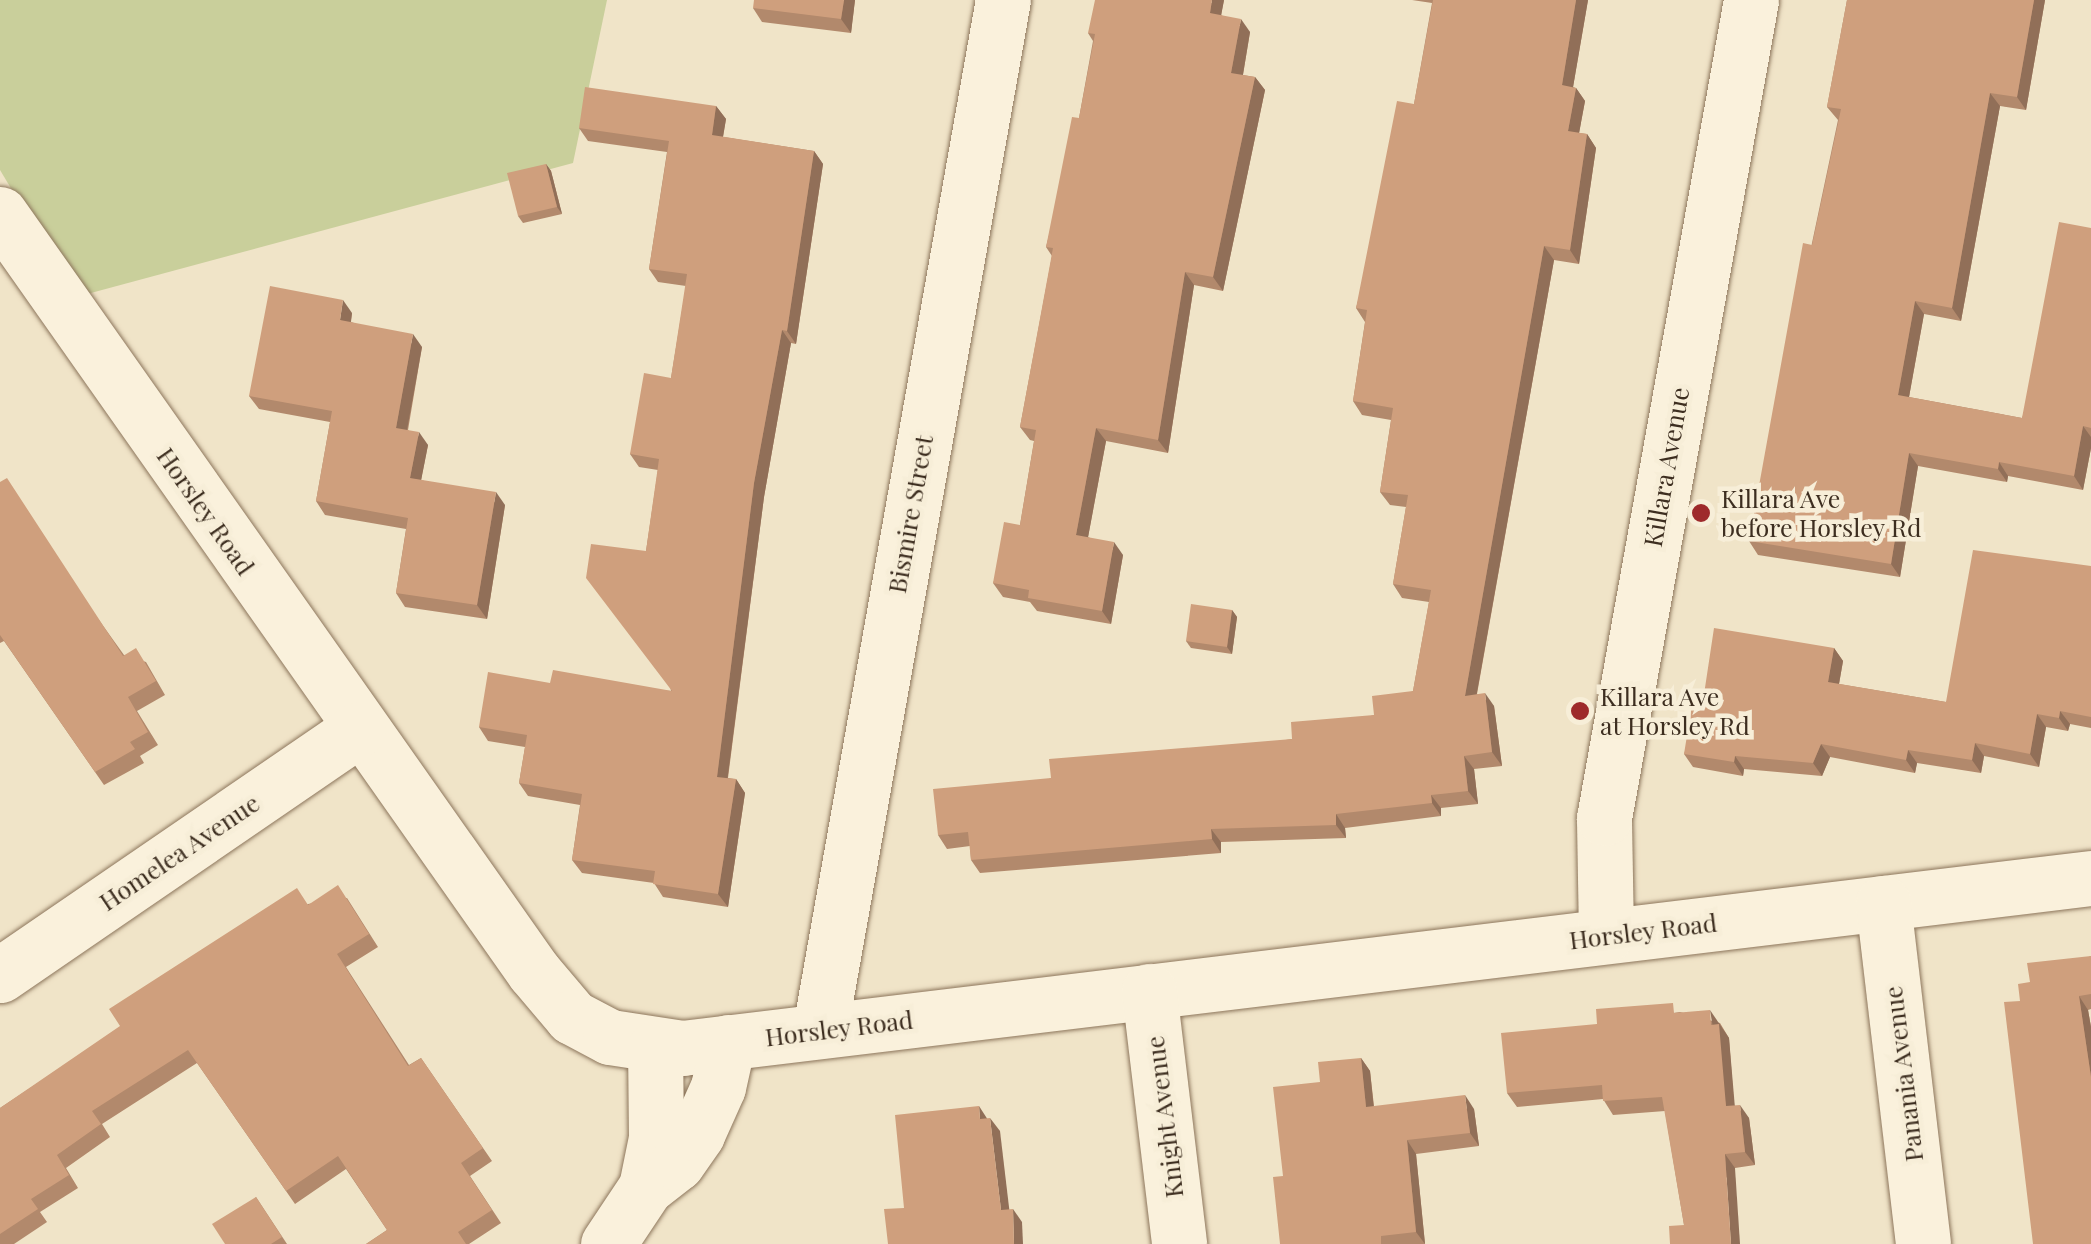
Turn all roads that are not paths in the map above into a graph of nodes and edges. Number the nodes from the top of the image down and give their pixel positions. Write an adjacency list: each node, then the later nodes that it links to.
1 (1004, 0): 10 (street, Bismire Street)
2 (1751, 0): 7 (street, Killara Avenue)
3 (0, 214): 4 (street, Horsley Road)
4 (358, 730): 8 (street, Homelea Avenue); 12 (street, Horsley Road)
5 (2091, 878): 6 (street, Horsley Road)
6 (1883, 903): 7 (street, Horsley Road); 16 (street, Panania Avenue)
7 (1606, 935): 9 (street, Horsley Road)
8 (0, 975)
9 (1149, 991): 10 (street, Horsley Road); 15 (street, Knight Avenue)
10 (820, 1029): 11 (street, Horsley Road)
11 (728, 1042): 12 (street, Horsley Road); 13 (street)
12 (655, 1048): 13 (street)
13 (646, 1188): 14 (street)
14 (608, 1244)
15 (1179, 1244)
16 (1924, 1244)

